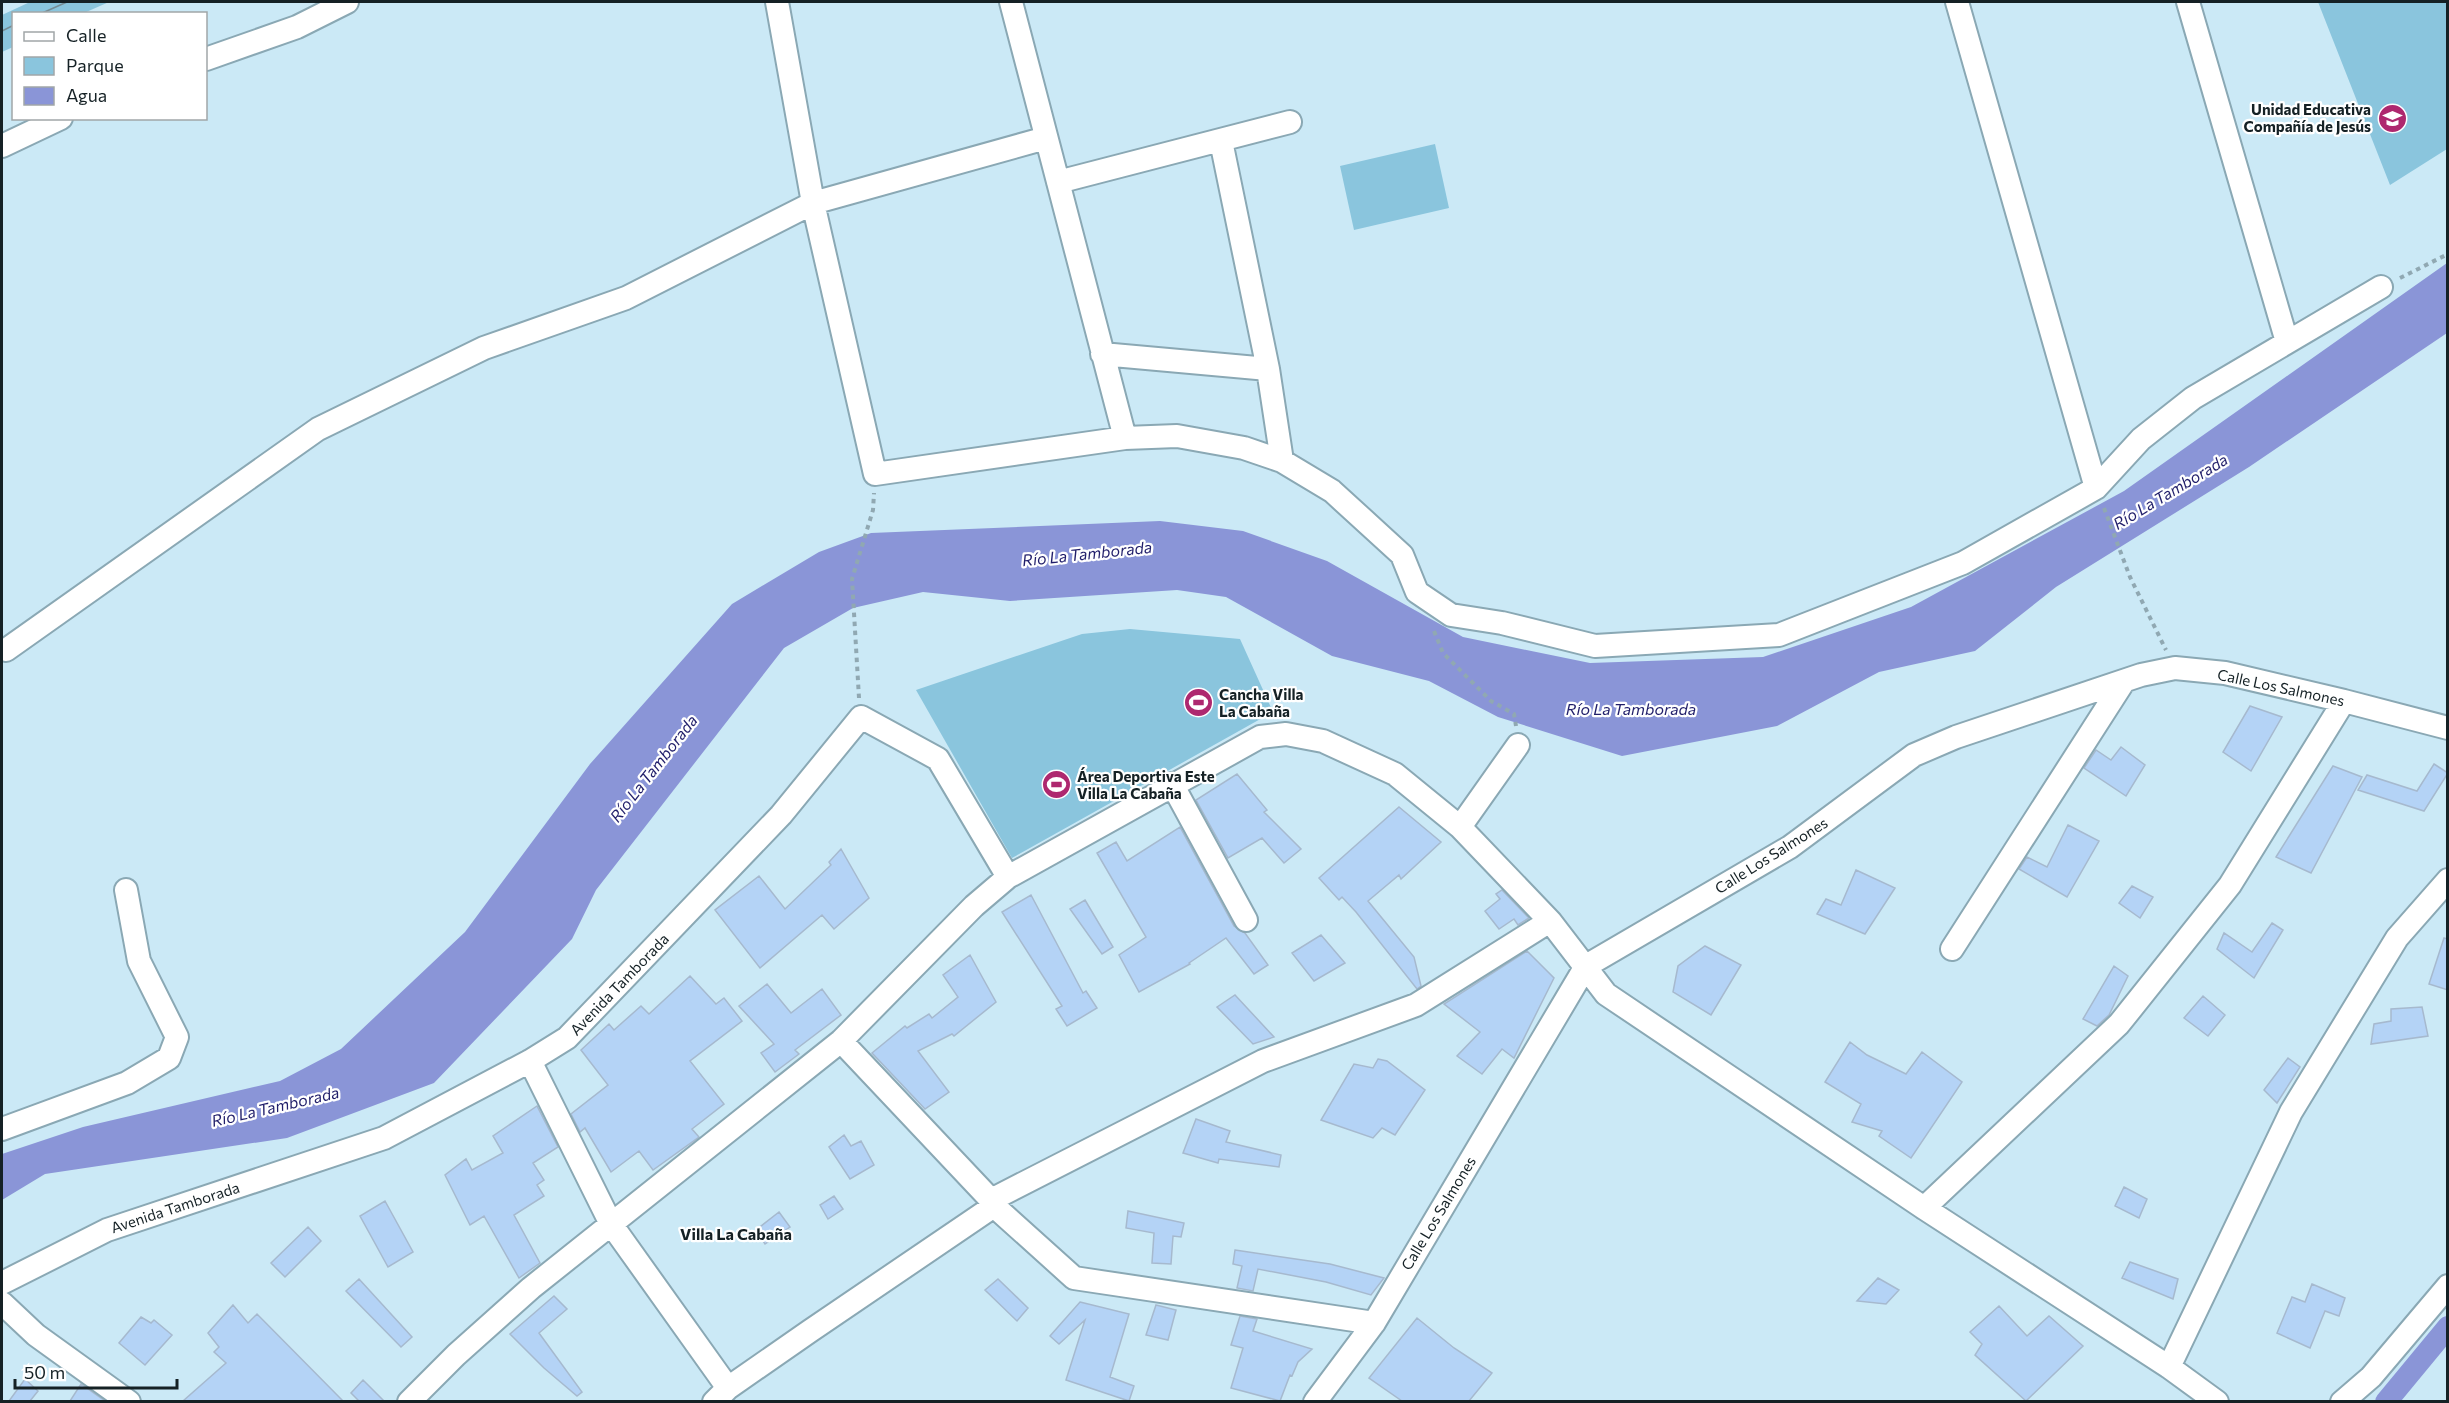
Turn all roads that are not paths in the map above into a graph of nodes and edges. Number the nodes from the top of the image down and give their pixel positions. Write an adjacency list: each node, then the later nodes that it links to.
1 (347, 2): 6 (street)
2 (777, 2): 13 (street)
3 (1011, 2): 9 (street)
4 (1957, 2): 20 (street)
5 (2188, 2): 15 (street)
6 (207, 59)
7 (57, 120): 11 (street)
8 (1290, 122): 10 (street)
9 (1046, 138): 12 (street); 13 (street)
10 (1221, 141): 12 (street); 17 (street)
11 (2, 146)
12 (1058, 182): 16 (street)
13 (813, 203): 18 (street); 21 (street)
14 (2381, 287): 15 (street)
15 (2288, 342): 20 (street)
16 (1102, 354): 17 (street); 18 (street)
17 (1268, 369): 19 (street)
18 (1125, 438): 19 (street)
19 (1282, 461): 20 (street)
20 (2096, 488)
21 (6, 650)
22 (2124, 681): 23 (street, Calle Los Salmones); 33 (street); 34 (street, Calle Los Salmones)
23 (2344, 701): 24 (street, Calle Los Salmones); 39 (street)
24 (2448, 728)
25 (1518, 745): 27 (street)
26 (1172, 784): 27 (street); 28 (street); 31 (street)
27 (1460, 827): 32 (street)
28 (1008, 877): 35 (street); 36 (street, Avenida Tamborada)
29 (2448, 880): 45 (street)
30 (126, 890): 37 (street)
31 (1246, 920)
32 (1550, 921): 34 (street); 38 (street)
33 (1952, 949)
34 (1586, 966): 39 (street); 44 (street, Calle Los Salmones)
35 (841, 1041): 38 (street); 40 (street)
36 (530, 1061): 40 (street); 41 (street, Avenida Tamborada)
37 (2, 1129)
38 (992, 1203): 44 (street); 46 (street)
39 (1924, 1208): 45 (street)
40 (611, 1224): 46 (street); 48 (street)
41 (2, 1283)
42 (2448, 1286): 51 (street)
43 (2, 1303): 47 (street)
44 (1374, 1323): 49 (street, Calle Los Salmones)
45 (2169, 1367): 50 (street)
46 (721, 1395)
47 (129, 1401)
48 (408, 1401)
49 (1315, 1401)
50 (2217, 1401)
51 (2342, 1401)

